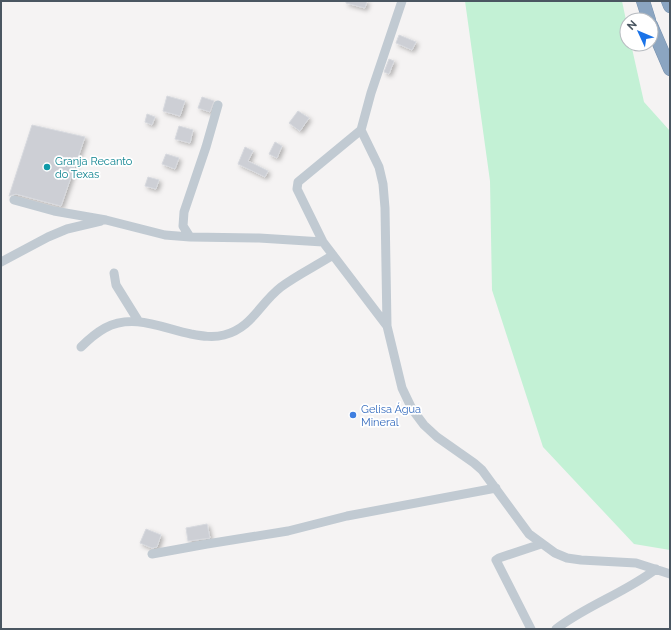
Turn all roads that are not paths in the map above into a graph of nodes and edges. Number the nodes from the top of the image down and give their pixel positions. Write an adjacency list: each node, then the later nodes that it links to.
1 (402, 1): 9 (street)
2 (643, 1): 5 (highway)
3 (668, 1): 4 (highway)
4 (670, 6)
5 (646, 12)
6 (659, 43): 7 (highway)
7 (670, 68)
8 (218, 105): 12 (street)
9 (361, 130): 13 (street); 18 (street)
10 (14, 200): 11 (street)
11 (106, 220): 12 (street); 15 (street)
12 (190, 237): 13 (street)
13 (323, 242): 14 (street)
14 (333, 255): 17 (street); 18 (street)
15 (1, 262)
16 (114, 273): 17 (street)
17 (138, 322): 19 (street)
18 (387, 326): 20 (street)
19 (81, 347)
20 (496, 488): 21 (street); 22 (street)
21 (541, 544): 23 (street); 25 (street)
22 (152, 554)
23 (656, 570): 24 (street); 26 (street)
24 (670, 574)
25 (531, 629)
26 (556, 629)

